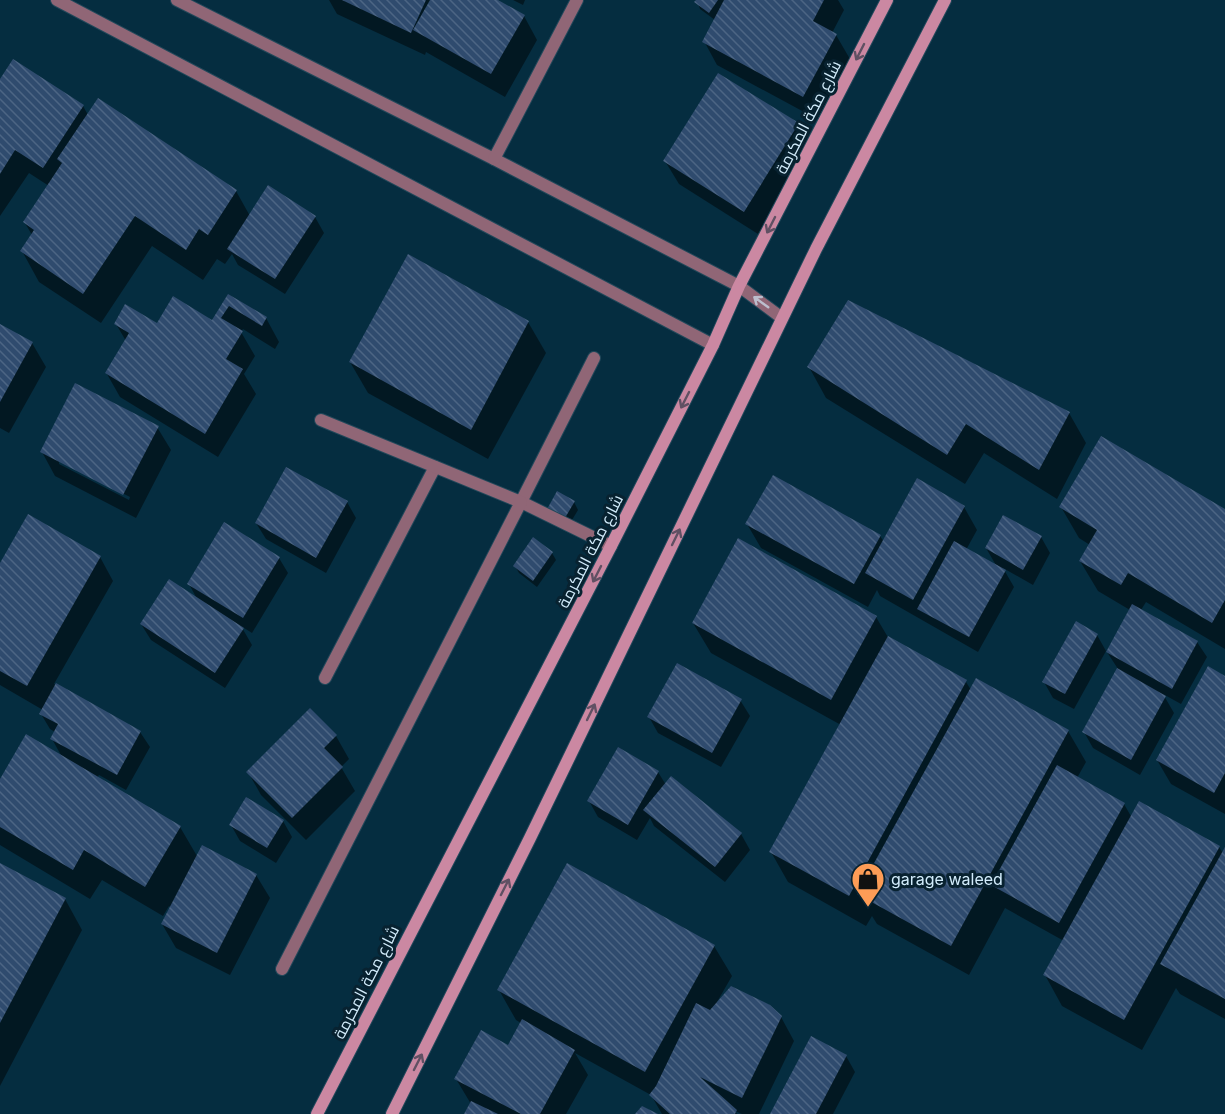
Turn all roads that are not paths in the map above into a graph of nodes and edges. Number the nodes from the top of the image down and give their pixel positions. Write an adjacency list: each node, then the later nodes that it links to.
1 (57, 0): 9 (street)
2 (177, 0): 6 (street)
3 (577, 0): 6 (street)
4 (887, 0): 7 (main road, شارع مكة المكرمة, one-way to 7)
5 (945, 0): 8 (main road)
6 (494, 159): 7 (street)
7 (739, 286): 8 (street, one-way to 7); 9 (main road, شارع مكة المكرمة)
8 (782, 318): 18 (main road, one-way to 8)
9 (713, 345): 14 (main road, شارع مكة المكرمة, one-way to 14)
10 (594, 358): 13 (street)
11 (321, 420): 12 (street)
12 (435, 467): 13 (street); 15 (street)
13 (521, 502): 14 (street); 16 (street)
14 (611, 546): 17 (main road, شارع مكة المكرمة, one-way to 17)
15 (325, 678)
16 (282, 969)
17 (316, 1114)
18 (392, 1114)

